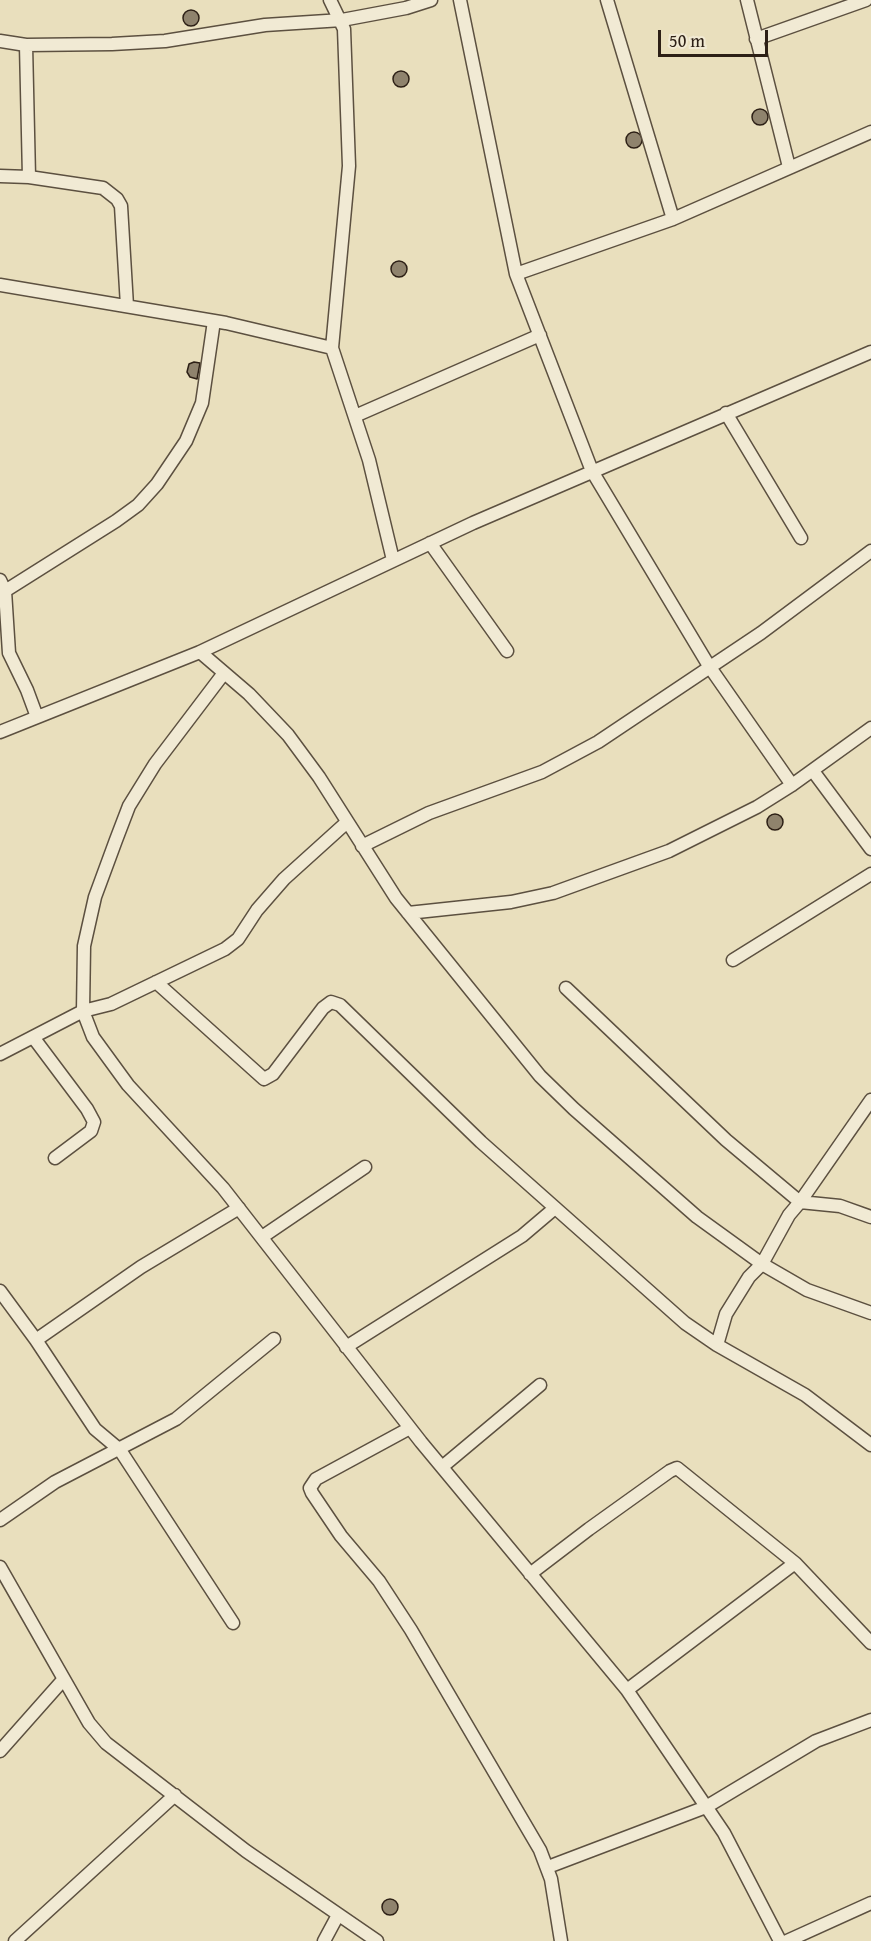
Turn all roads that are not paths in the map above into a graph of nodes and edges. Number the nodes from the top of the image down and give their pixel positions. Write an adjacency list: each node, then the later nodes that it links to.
1 (330, 0): 7 (street)
2 (431, 0): 7 (street)
3 (460, 0): 16 (street)
4 (607, 0): 15 (street)
5 (747, 0): 8 (street)
6 (866, 0): 8 (street)
7 (342, 20): 10 (street); 21 (street)
8 (756, 39): 12 (street)
9 (0, 41): 10 (street)
10 (26, 45): 14 (street)
11 (871, 132): 12 (street)
12 (789, 167): 15 (street)
13 (0, 176): 14 (street)
14 (29, 177): 18 (street)
15 (673, 219): 16 (street)
16 (516, 274): 20 (street)
17 (0, 285): 18 (street)
18 (127, 306): 19 (street)
19 (214, 321): 21 (street); 30 (street)
20 (540, 335): 24 (street); 25 (street)
21 (332, 348): 24 (street)
22 (871, 352): 23 (street)
23 (726, 413): 25 (street); 26 (street)
24 (355, 416): 29 (street)
25 (592, 471): 27 (street); 33 (street)
26 (801, 538)
27 (430, 543): 29 (street); 31 (street)
28 (871, 551): 33 (street)
29 (393, 560): 32 (street)
30 (3, 585): 35 (street)
31 (507, 651)
32 (200, 652): 34 (street); 35 (street)
33 (709, 666): 39 (street); 41 (street)
34 (224, 673): 40 (street); 48 (street)
35 (37, 717): 37 (street)
36 (871, 728): 38 (street)
37 (0, 732)
38 (813, 771): 39 (street); 42 (street)
39 (792, 785): 44 (street)
40 (346, 823): 41 (street); 46 (street)
41 (362, 846): 44 (street)
42 (871, 849)
43 (871, 874): 45 (street)
44 (408, 913): 59 (street)
45 (733, 960)
46 (156, 982): 48 (street); 56 (street)
47 (566, 988): 54 (street)
48 (83, 1011): 49 (street); 55 (street)
49 (33, 1037): 50 (street); 52 (street)
50 (0, 1054)
51 (871, 1100): 54 (street)
52 (55, 1158)
53 (365, 1167): 58 (street)
54 (800, 1202): 57 (street); 59 (street)
55 (239, 1208): 58 (street); 62 (street)
56 (555, 1208): 64 (street); 65 (street)
57 (871, 1217)
58 (262, 1237): 65 (street)
59 (762, 1264): 61 (street); 64 (street)
60 (0, 1291): 62 (street)
61 (871, 1313)
62 (36, 1340): 69 (street)
63 (274, 1340): 69 (street)
64 (717, 1345): 68 (street)
65 (346, 1347): 67 (street)
66 (540, 1385): 70 (street)
67 (410, 1428): 70 (street); 83 (street)
68 (871, 1444)
69 (120, 1450): 71 (street); 75 (street)
70 (442, 1467): 74 (street)
71 (0, 1520)
72 (795, 1563): 74 (street); 76 (street); 78 (street)
73 (0, 1568): 77 (street)
74 (530, 1574): 78 (street)
75 (233, 1623)
76 (871, 1643)
77 (63, 1680): 80 (street); 81 (street)
78 (627, 1690): 82 (street)
79 (871, 1720): 82 (street)
80 (0, 1751)
81 (175, 1795): 85 (street); 86 (street)
82 (706, 1807): 83 (street); 90 (street)
83 (548, 1867): 89 (street)
84 (871, 1903): 91 (street)
85 (338, 1915): 87 (street); 88 (street)
86 (15, 1941)
87 (324, 1941)
88 (377, 1941)
89 (561, 1941)
90 (780, 1941)
91 (787, 1941)

